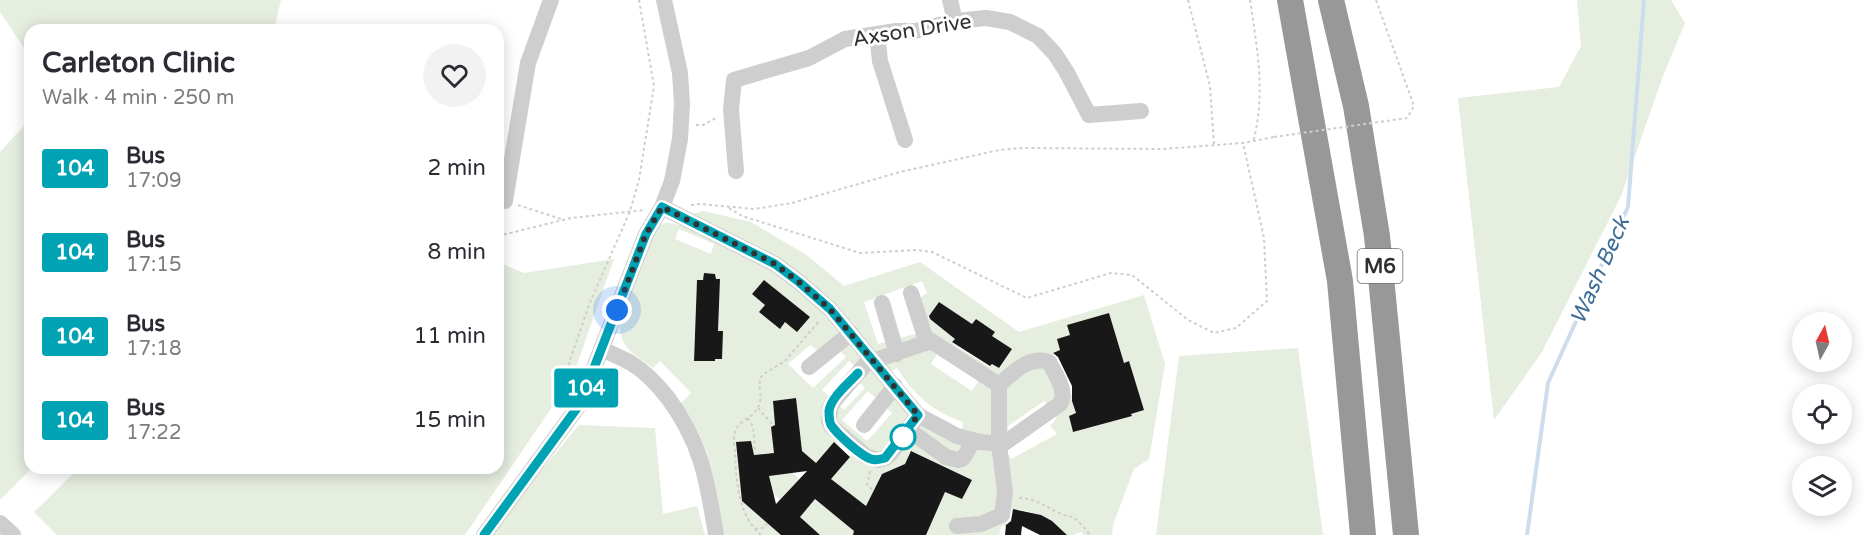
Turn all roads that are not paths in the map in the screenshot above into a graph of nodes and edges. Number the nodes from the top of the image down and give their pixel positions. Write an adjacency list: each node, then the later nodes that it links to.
1 (551, 0): 11 (street)
2 (664, 0): 12 (street)
3 (950, 0): 6 (street)
4 (1290, 0): 33 (highway, M6)
5 (1331, 0): 34 (highway, M6)
6 (955, 21): 7 (street, Axson Drive); 8 (street, Axson Drive)
7 (877, 34): 9 (street); 10 (street, Axson Drive)
8 (1141, 111)
9 (905, 140)
10 (736, 171)
11 (505, 201)
12 (662, 207): 15 (street); 17 (street)
13 (911, 293): 16 (street)
14 (882, 303): 18 (street)
15 (851, 333): 19 (street); 20 (street)
16 (927, 343): 18 (street); 22 (street)
17 (602, 349): 31 (street); 32 (street)
18 (897, 354): 19 (street)
19 (871, 360): 21 (street); 25 (street)
20 (809, 367)
21 (895, 386): 23 (street); 24 (street)
22 (999, 386): 27 (street); 27 (street)
23 (918, 415): 25 (street); 26 (street)
24 (864, 425)
25 (909, 430): 26 (street)
26 (973, 440): 27 (street)
27 (999, 444): 29 (street)
28 (0, 523): 30 (street)
29 (957, 526)
30 (13, 535)
31 (484, 535)
32 (716, 535)
33 (1363, 535)
34 (1406, 535)

